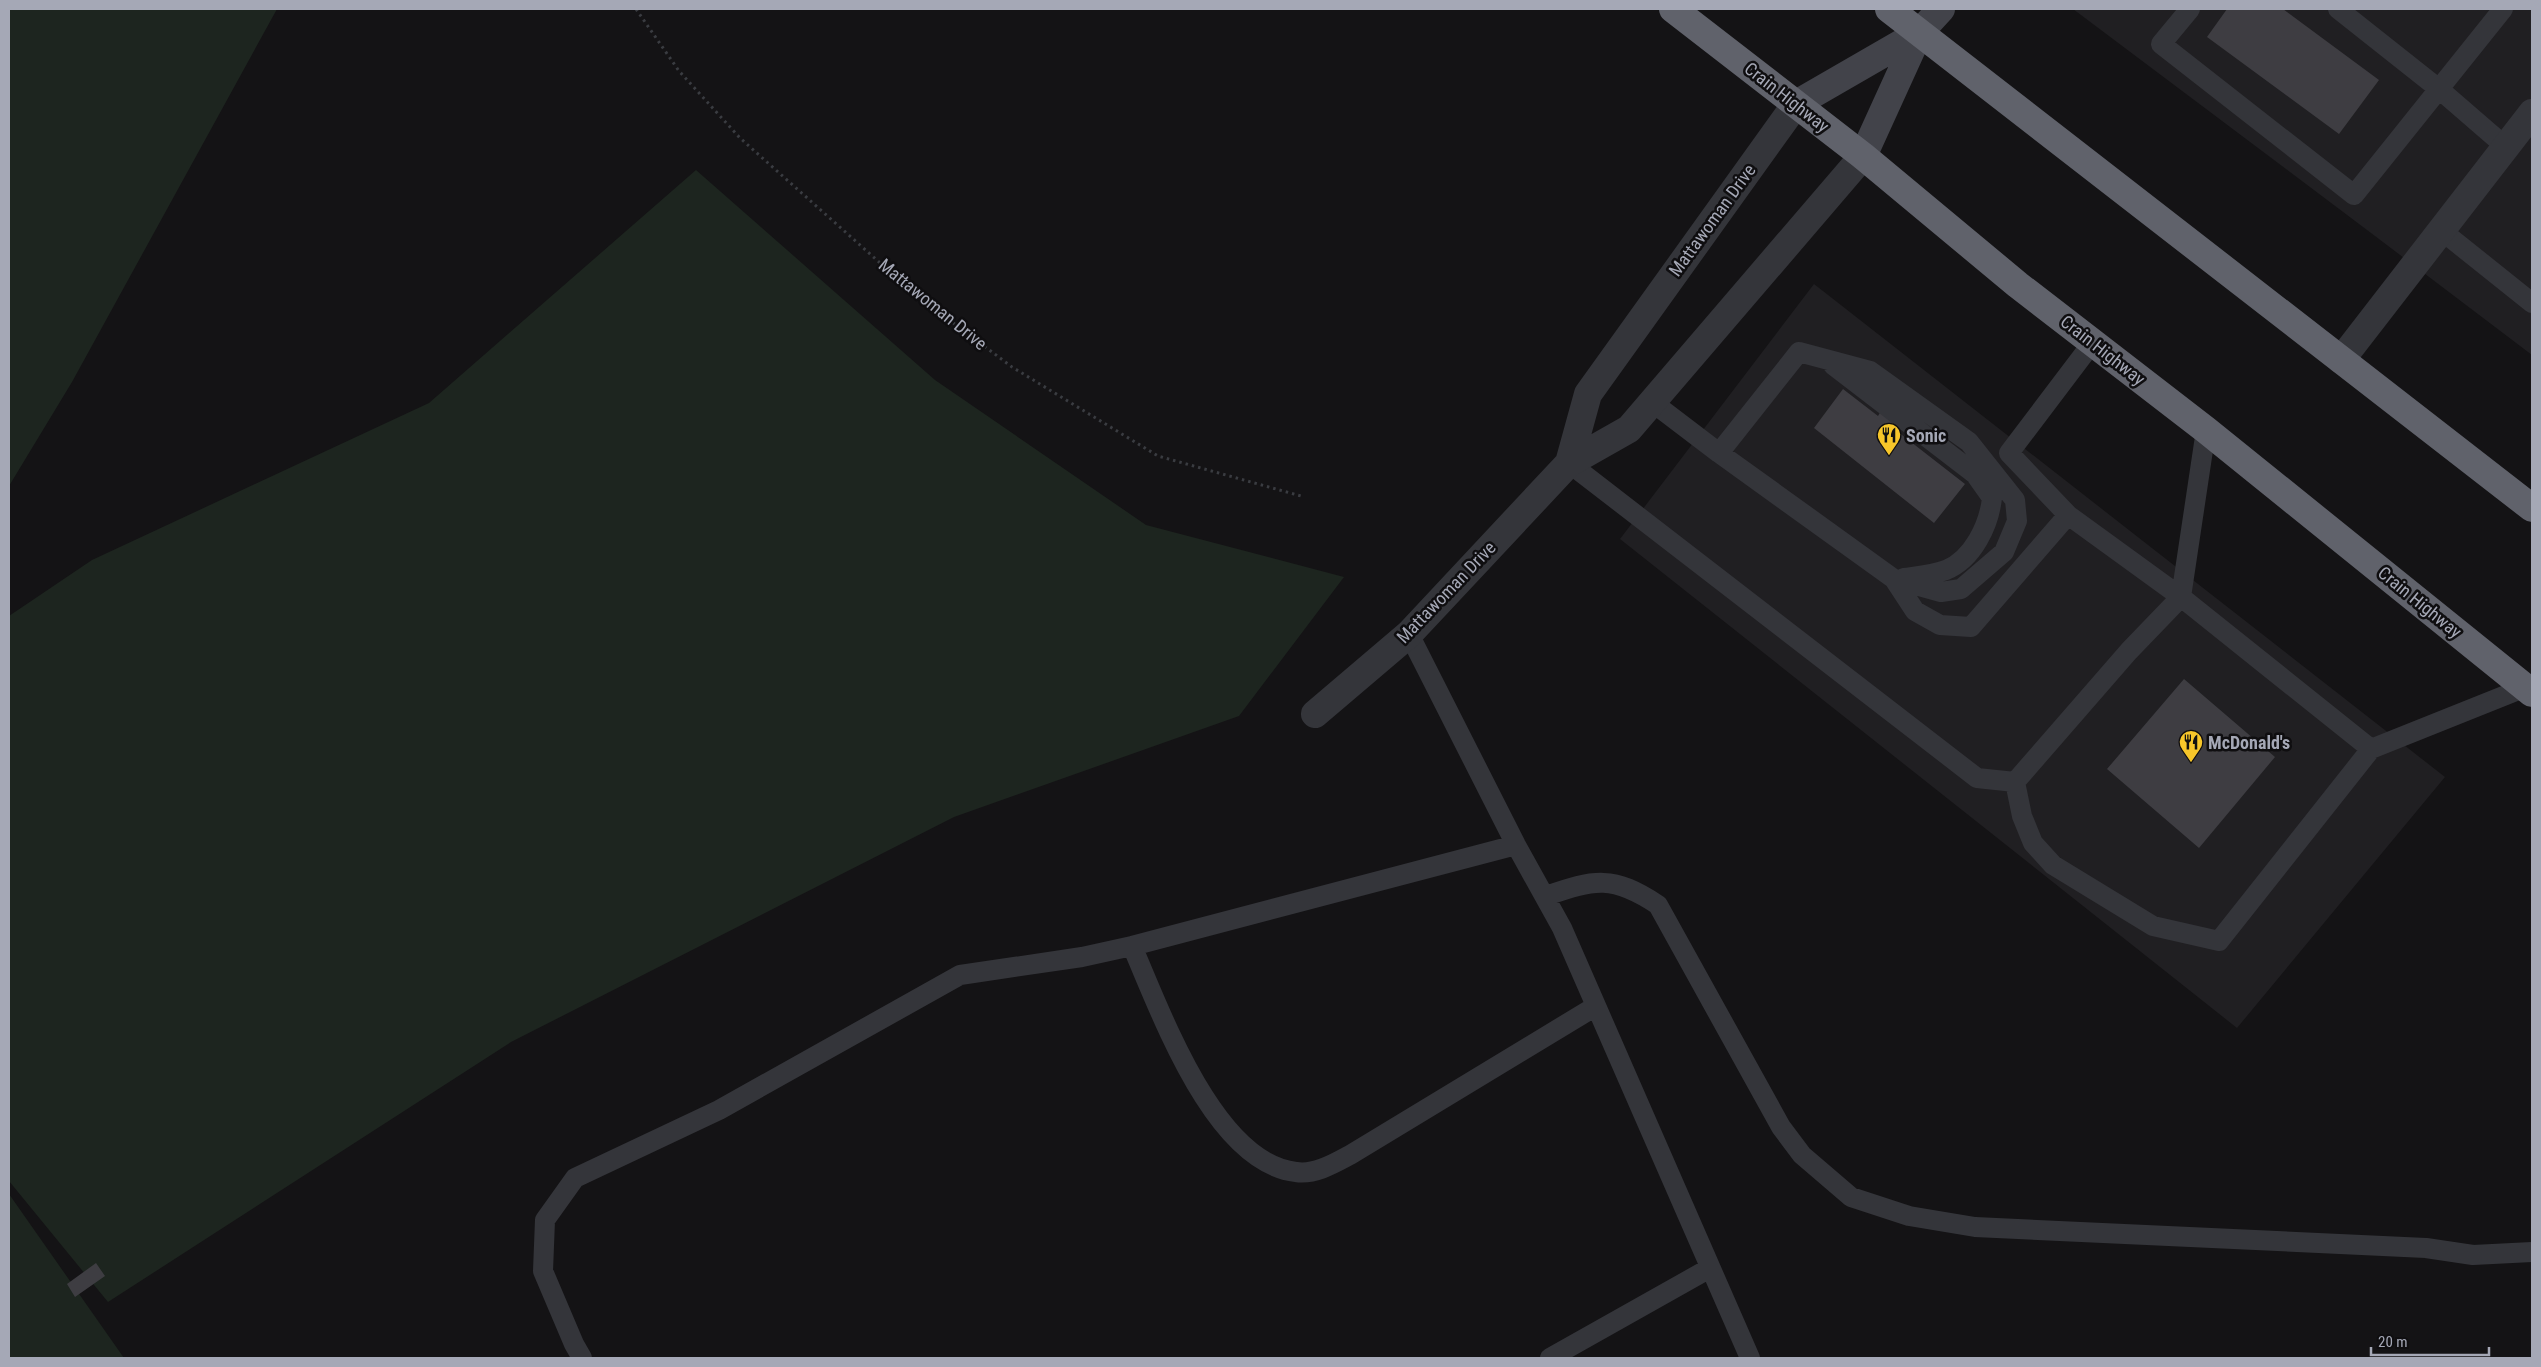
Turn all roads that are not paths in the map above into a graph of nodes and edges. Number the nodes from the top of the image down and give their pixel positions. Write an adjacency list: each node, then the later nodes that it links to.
1 (1673, 9): 9 (highway, Crain Highway)
2 (1888, 9): 7 (highway)
3 (1941, 9): 7 (street, Mattawoman Drive)
4 (2190, 9): 8 (lane)
5 (2338, 9): 8 (lane)
6 (2503, 9): 8 (lane)
7 (1919, 33): 9 (street, Mattawoman Drive); 12 (street, Mattawoman Drive); 16 (highway)
8 (2439, 89): 11 (lane)
9 (1796, 104): 12 (highway, Crain Highway); 21 (street, Mattawoman Drive)
10 (2532, 113): 11 (street)
11 (2506, 147): 13 (street)
12 (1862, 156): 15 (highway, Crain Highway); 18 (street, Mattawoman Drive)
13 (2442, 230): 14 (lane); 16 (street)
14 (2532, 302)
15 (2093, 342): 19 (highway, Crain Highway); 23 (lane)
16 (2341, 360): 22 (highway)
17 (1829, 362): 20 (lane); 24 (lane); 24 (lane)
18 (1652, 402): 20 (lane); 21 (street, Mattawoman Drive)
19 (2206, 430): 25 (lane); 27 (highway, Crain Highway)
20 (1719, 453): 24 (lane)
21 (1569, 463): 26 (street, Mattawoman Drive); 30 (lane)
22 (2532, 508)
23 (2068, 515): 24 (lane); 25 (lane)
24 (1894, 579)
25 (2181, 597): 29 (lane); 30 (lane)
26 (1409, 634): 28 (street, Mattawoman Drive); 31 (lane)
27 (2529, 690): 29 (lane)
28 (1315, 714)
29 (2371, 749): 30 (lane)
30 (2015, 782)
31 (1516, 845): 32 (lane); 33 (lane)
32 (1546, 896): 34 (lane); 35 (lane)
33 (1132, 946): 34 (lane); 37 (lane)
34 (1596, 1006): 36 (lane)
35 (2532, 1252)
36 (1710, 1268): 38 (lane); 39 (lane)
37 (582, 1358)
38 (1550, 1358)
39 (1750, 1358)

